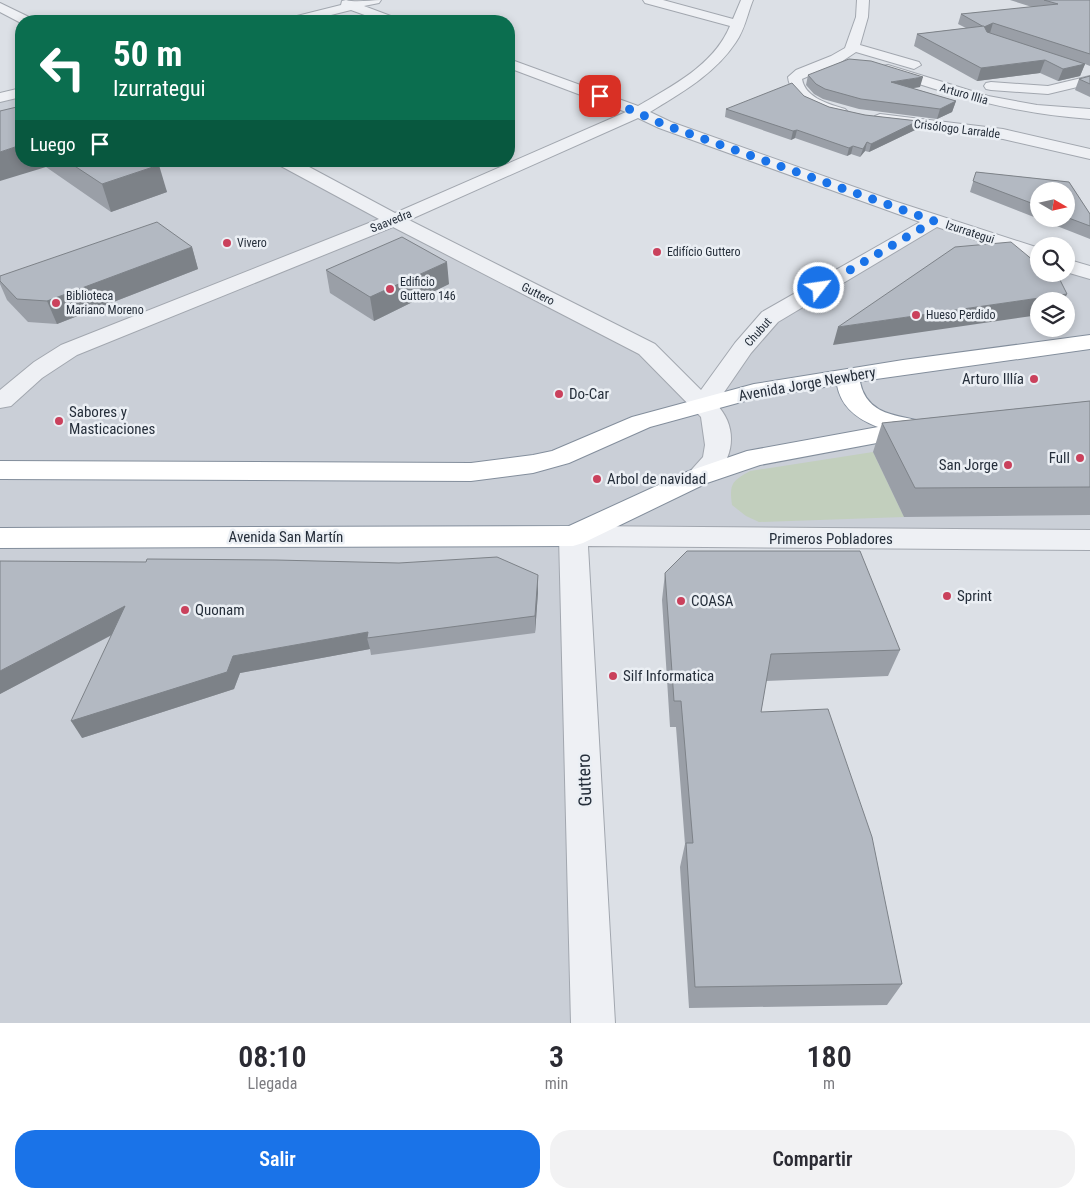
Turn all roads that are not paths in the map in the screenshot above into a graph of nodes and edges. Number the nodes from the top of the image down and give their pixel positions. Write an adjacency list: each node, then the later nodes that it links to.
1 (334, 0): 6 (street)
2 (375, 0): 6 (street)
3 (649, 0): 11 (street)
4 (747, 0): 11 (street, Saavedra)
5 (864, 0): 12 (street)
6 (351, 6): 9 (street); 10 (street)
7 (0, 7): 8 (street)
8 (15, 15)
9 (316, 15)
10 (376, 15)
11 (739, 24): 17 (street, Saavedra)
12 (847, 52): 14 (street); 18 (street); 19 (street, Arturo Illia)
13 (515, 65): 17 (street, Izurrategui)
14 (1087, 74)
15 (15, 94): 16 (street)
16 (0, 98)
17 (639, 112): 24 (street, Saavedra); 26 (street, Izurrategui)
18 (851, 114)
19 (1090, 114)
20 (868, 117): 21 (street, Crisólogo Larralde)
21 (1090, 154)
22 (296, 167): 25 (street, Guttero)
23 (514, 167): 25 (street, Saavedra)
24 (515, 167)
25 (394, 220): 33 (street, Saavedra); 34 (street, Guttero)
26 (934, 221): 27 (street, Izurrategui); 34 (street, Chubut)
27 (1030, 252)
28 (1075, 268): 29 (street)
29 (1090, 273)
30 (1090, 342): 32 (highway, Avenida Jorge Newbery)
31 (0, 371): 33 (street)
32 (854, 375): 34 (highway, Avenida Jorge Newbery); 36 (highway)
33 (1, 403)
34 (704, 404): 37 (highway, Avenida Jorge Newbery); 38 (street, Guttero)
35 (938, 425): 36 (highway)
36 (910, 429): 38 (highway)
37 (0, 470)
38 (698, 477): 39 (highway)
39 (573, 536): 40 (highway, Avenida San Martín); 41 (street, Primeros Pobladores); 42 (street, Guttero)
40 (0, 538)
41 (1090, 540)
42 (593, 1023)

